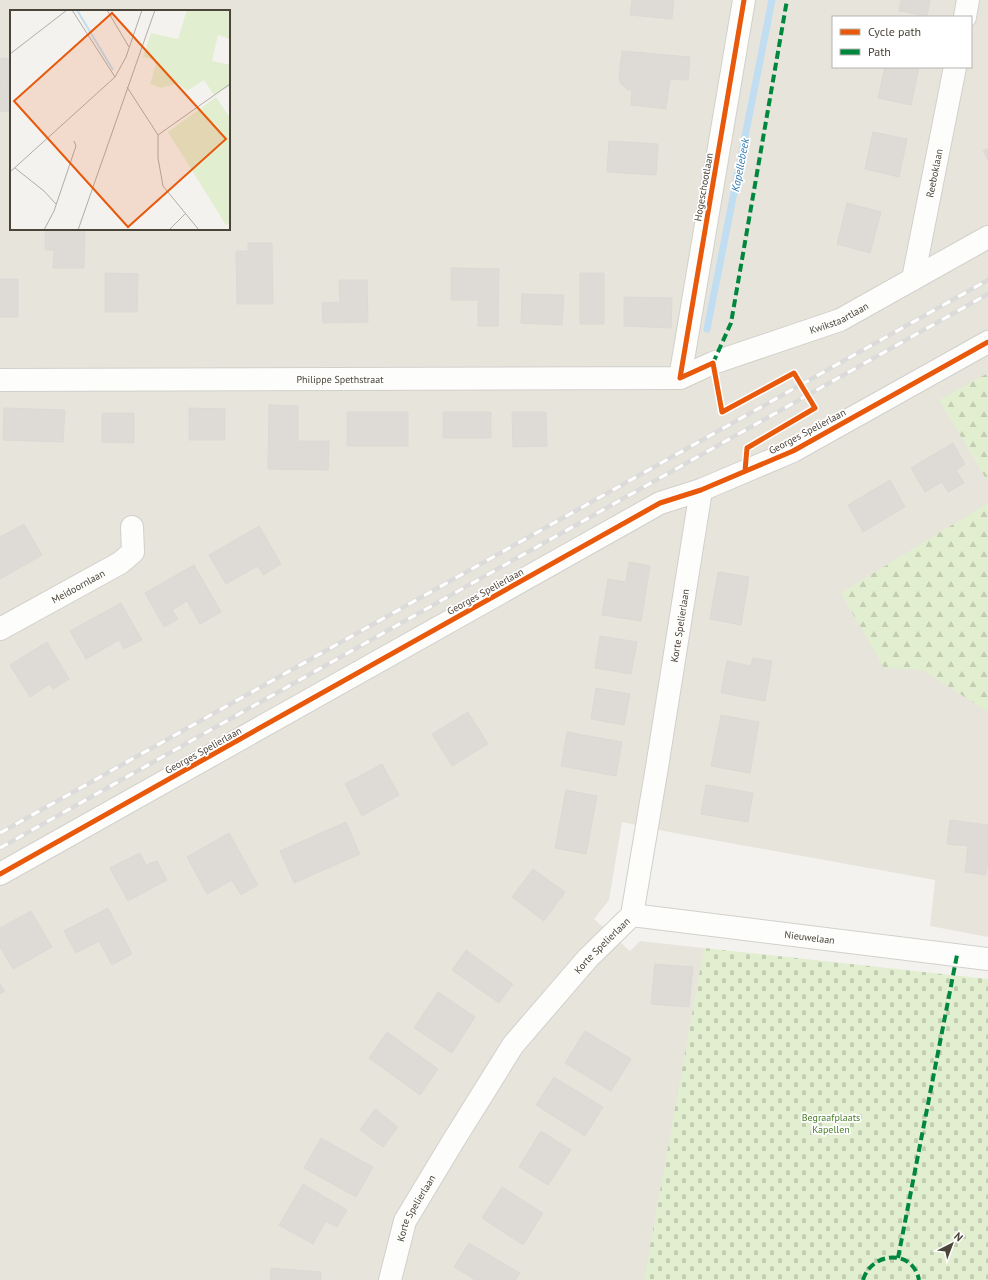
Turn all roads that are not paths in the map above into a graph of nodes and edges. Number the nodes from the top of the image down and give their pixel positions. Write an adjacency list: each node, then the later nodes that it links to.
1 (744, 0): 8 (street, Hogeschootlaan)
2 (968, 0): 3 (street)
3 (965, 16)
4 (955, 68): 6 (street, Reeboklaan)
5 (988, 237): 6 (street, Kwikstaartlaan)
6 (913, 279): 8 (street, Kwikstaartlaan)
7 (988, 342): 10 (street, Georges Spelierlaan)
8 (680, 378): 9 (street, Philippe Spethstraat)
9 (0, 380)
10 (701, 490): 13 (street, Georges Spelierlaan); 14 (street, Korte Spelierlaan)
11 (132, 527): 12 (street, Meidoornlaan)
12 (0, 630)
13 (0, 874)
14 (632, 915): 15 (street, Nieuwelaan); 16 (street, Korte Spelierlaan)
15 (988, 959)
16 (390, 1280)

